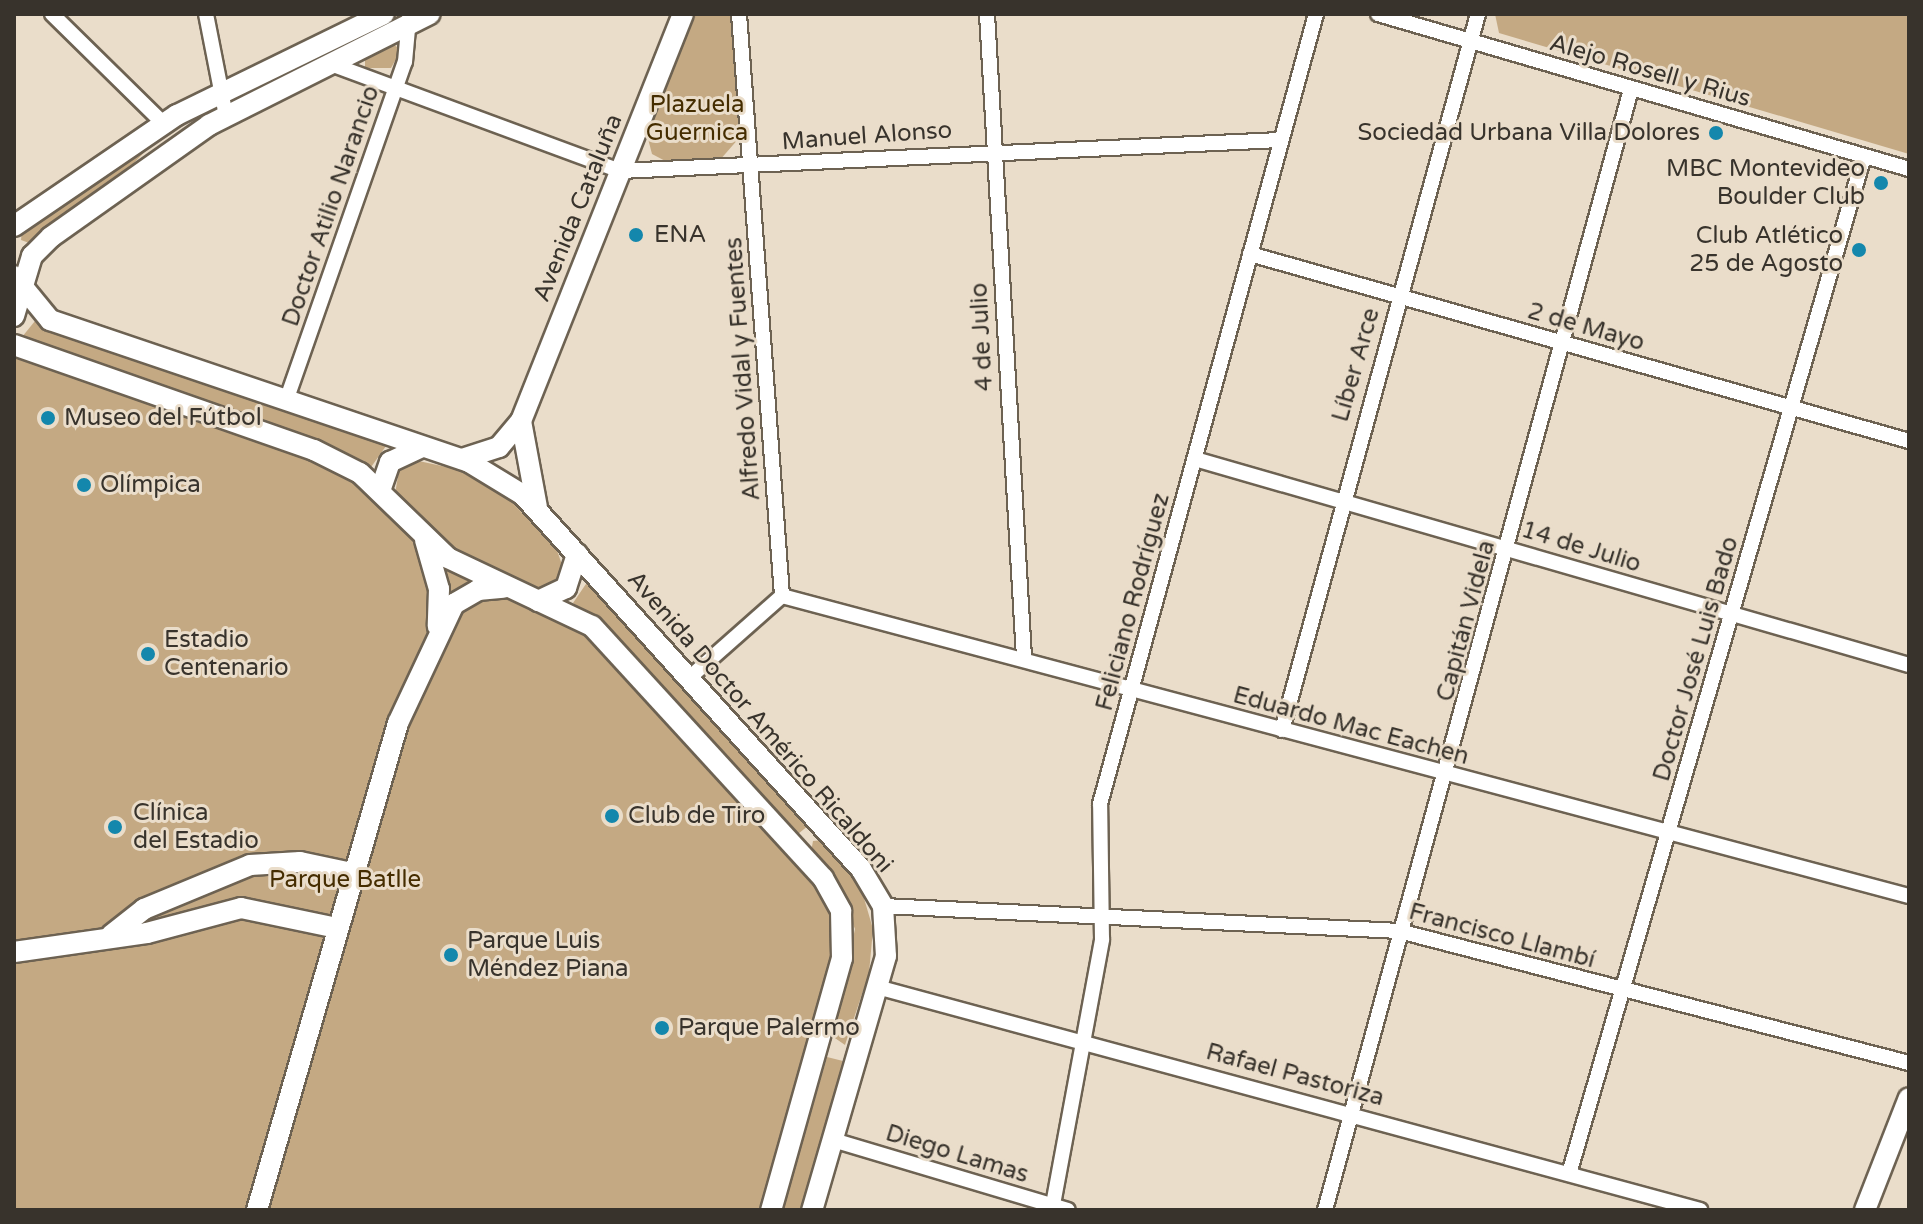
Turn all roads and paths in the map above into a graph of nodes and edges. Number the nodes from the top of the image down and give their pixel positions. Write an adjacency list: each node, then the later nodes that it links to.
1 (52, 14): 18 (street)
2 (206, 14): 16 (street)
3 (384, 14): 16 (street)
4 (430, 14): 11 (street)
5 (683, 14): 24 (street, Avenida Cataluña)
6 (739, 14): 22 (street, Alfredo Vidal y Fuentes)
7 (987, 14): 20 (street, 4 de Julio)
8 (1316, 14): 19 (street, Feliciano Rodríguez)
9 (1378, 14): 12 (street, Alejo Rosell y Rius)
10 (1478, 14): 12 (street, Líber Arce)
11 (409, 19): 13 (street); 14 (street, Doctor Atilio Narancio)
12 (1470, 41): 15 (street, Alejo Rosell y Rius); 29 (street, Líber Arce)
13 (331, 64): 14 (street, Manuel Alonso); 17 (street)
14 (396, 87): 24 (street, Manuel Alonso); 33 (street, Doctor Atilio Narancio)
15 (1631, 89): 21 (street, Alejo Rosell y Rius); 32 (street, Capitán Videla)
16 (217, 95): 17 (street); 18 (street)
17 (226, 116): 25 (street)
18 (163, 123): 25 (street); 26 (street)
19 (1280, 140): 20 (street, Manuel Alonso); 27 (street, Feliciano Rodríguez)
20 (993, 153): 22 (street, Manuel Alonso); 51 (street, 4 de Julio)
21 (1864, 156): 23 (street, Alejo Rosell y Rius); 34 (street, Doctor José Luis Bado)
22 (750, 166): 24 (street, Manuel Alonso); 47 (street, Alfredo Vidal y Fuentes)
23 (1909, 169)
24 (620, 171): 35 (street, Avenida Cataluña)
25 (107, 199): 28 (street)
26 (14, 226)
27 (1250, 254): 29 (street, 2 de Mayo); 39 (street, Feliciano Rodríguez)
28 (19, 282): 30 (street); 33 (street, Avenida Doctor Américo Ricaldoni)
29 (1398, 295): 32 (street, 2 de Mayo); 41 (street, Líber Arce)
30 (14, 316)
31 (14, 345): 40 (street)
32 (1566, 345): 34 (street, 2 de Mayo); 44 (street, Capitán Videla)
33 (286, 401): 37 (street, Avenida Doctor Américo Ricaldoni)
34 (1791, 409): 36 (street, 2 de Mayo); 49 (street, Doctor José Luis Bado)
35 (521, 421): 38 (street, Avenida Cataluña); 42 (street)
36 (1909, 441)
37 (420, 448): 38 (street, Avenida Doctor Américo Ricaldoni); 40 (street)
38 (462, 459): 42 (street, Avenida Doctor Américo Ricaldoni)
39 (1195, 459): 41 (street, 14 de Julio); 54 (street, Feliciano Rodríguez)
40 (380, 491): 43 (street)
41 (1342, 499): 44 (street, 14 de Julio); 55 (street, Líber Arce)
42 (537, 507): 45 (street, Avenida Doctor Américo Ricaldoni)
43 (425, 540): 46 (street); 50 (street)
44 (1509, 549): 49 (street, 14 de Julio); 56 (street, Capitán Videla)
45 (577, 554): 48 (street); 53 (street, Avenida Doctor Américo Ricaldoni)
46 (503, 588): 48 (street); 50 (street)
47 (782, 596): 51 (street, Eduardo Mac Eachen); 53 (street)
48 (538, 601): 59 (street)
49 (1731, 615): 52 (street, 14 de Julio); 58 (street, Doctor José Luis Bado)
50 (437, 630): 60 (street)
51 (1024, 658): 54 (street, Eduardo Mac Eachen)
52 (1909, 665)
53 (689, 678): 57 (street, Avenida Doctor Américo Ricaldoni)
54 (1132, 689): 55 (street, Eduardo Mac Eachen); 63 (street, Feliciano Rodríguez)
55 (1282, 730): 56 (street, Eduardo Mac Eachen)
56 (1447, 775): 58 (street, Eduardo Mac Eachen); 65 (street, Capitán Videla)
57 (825, 829): 59 (street); 62 (street, Avenida Doctor Américo Ricaldoni)
58 (1667, 835): 61 (street, Eduardo Mac Eachen); 69 (street, Doctor José Luis Bado)
59 (799, 852): 70 (street)
60 (352, 873): 64 (street); 66 (street)
61 (1909, 896)
62 (883, 906): 63 (street, Francisco Llambí); 68 (street, Avenida Doctor Américo Ricaldoni)
63 (1104, 912): 65 (street, Francisco Llambí); 71 (street, Feliciano Rodríguez)
64 (337, 928): 66 (street); 79 (street)
65 (1399, 931): 69 (street, Francisco Llambí); 75 (street, Capitán Videla)
66 (111, 935): 67 (street)
67 (14, 952)
68 (877, 987): 71 (street, Rafael Pastoriza); 72 (street, Avenida Doctor Américo Ricaldoni)
69 (1624, 991): 73 (street, Francisco Llambí); 77 (street, Doctor José Luis Bado)
70 (823, 1039): 72 (street); 80 (street)
71 (1083, 1040): 75 (street, Rafael Pastoriza); 78 (street, Feliciano Rodríguez)
72 (859, 1049): 76 (street, Avenida Doctor Américo Ricaldoni)
73 (1909, 1063)
74 (1909, 1098): 85 (street)
75 (1352, 1113): 77 (street, Rafael Pastoriza); 83 (street, Capitán Videla)
76 (833, 1140): 78 (street, Diego Lamas); 81 (street, Avenida Doctor Américo Ricaldoni)
77 (1569, 1174): 84 (street, Rafael Pastoriza)
78 (1052, 1208): 82 (street, Diego Lamas)
79 (257, 1210)
80 (771, 1210)
81 (812, 1210)
82 (1068, 1210)
83 (1325, 1210)
84 (1700, 1210)
85 (1865, 1210)

